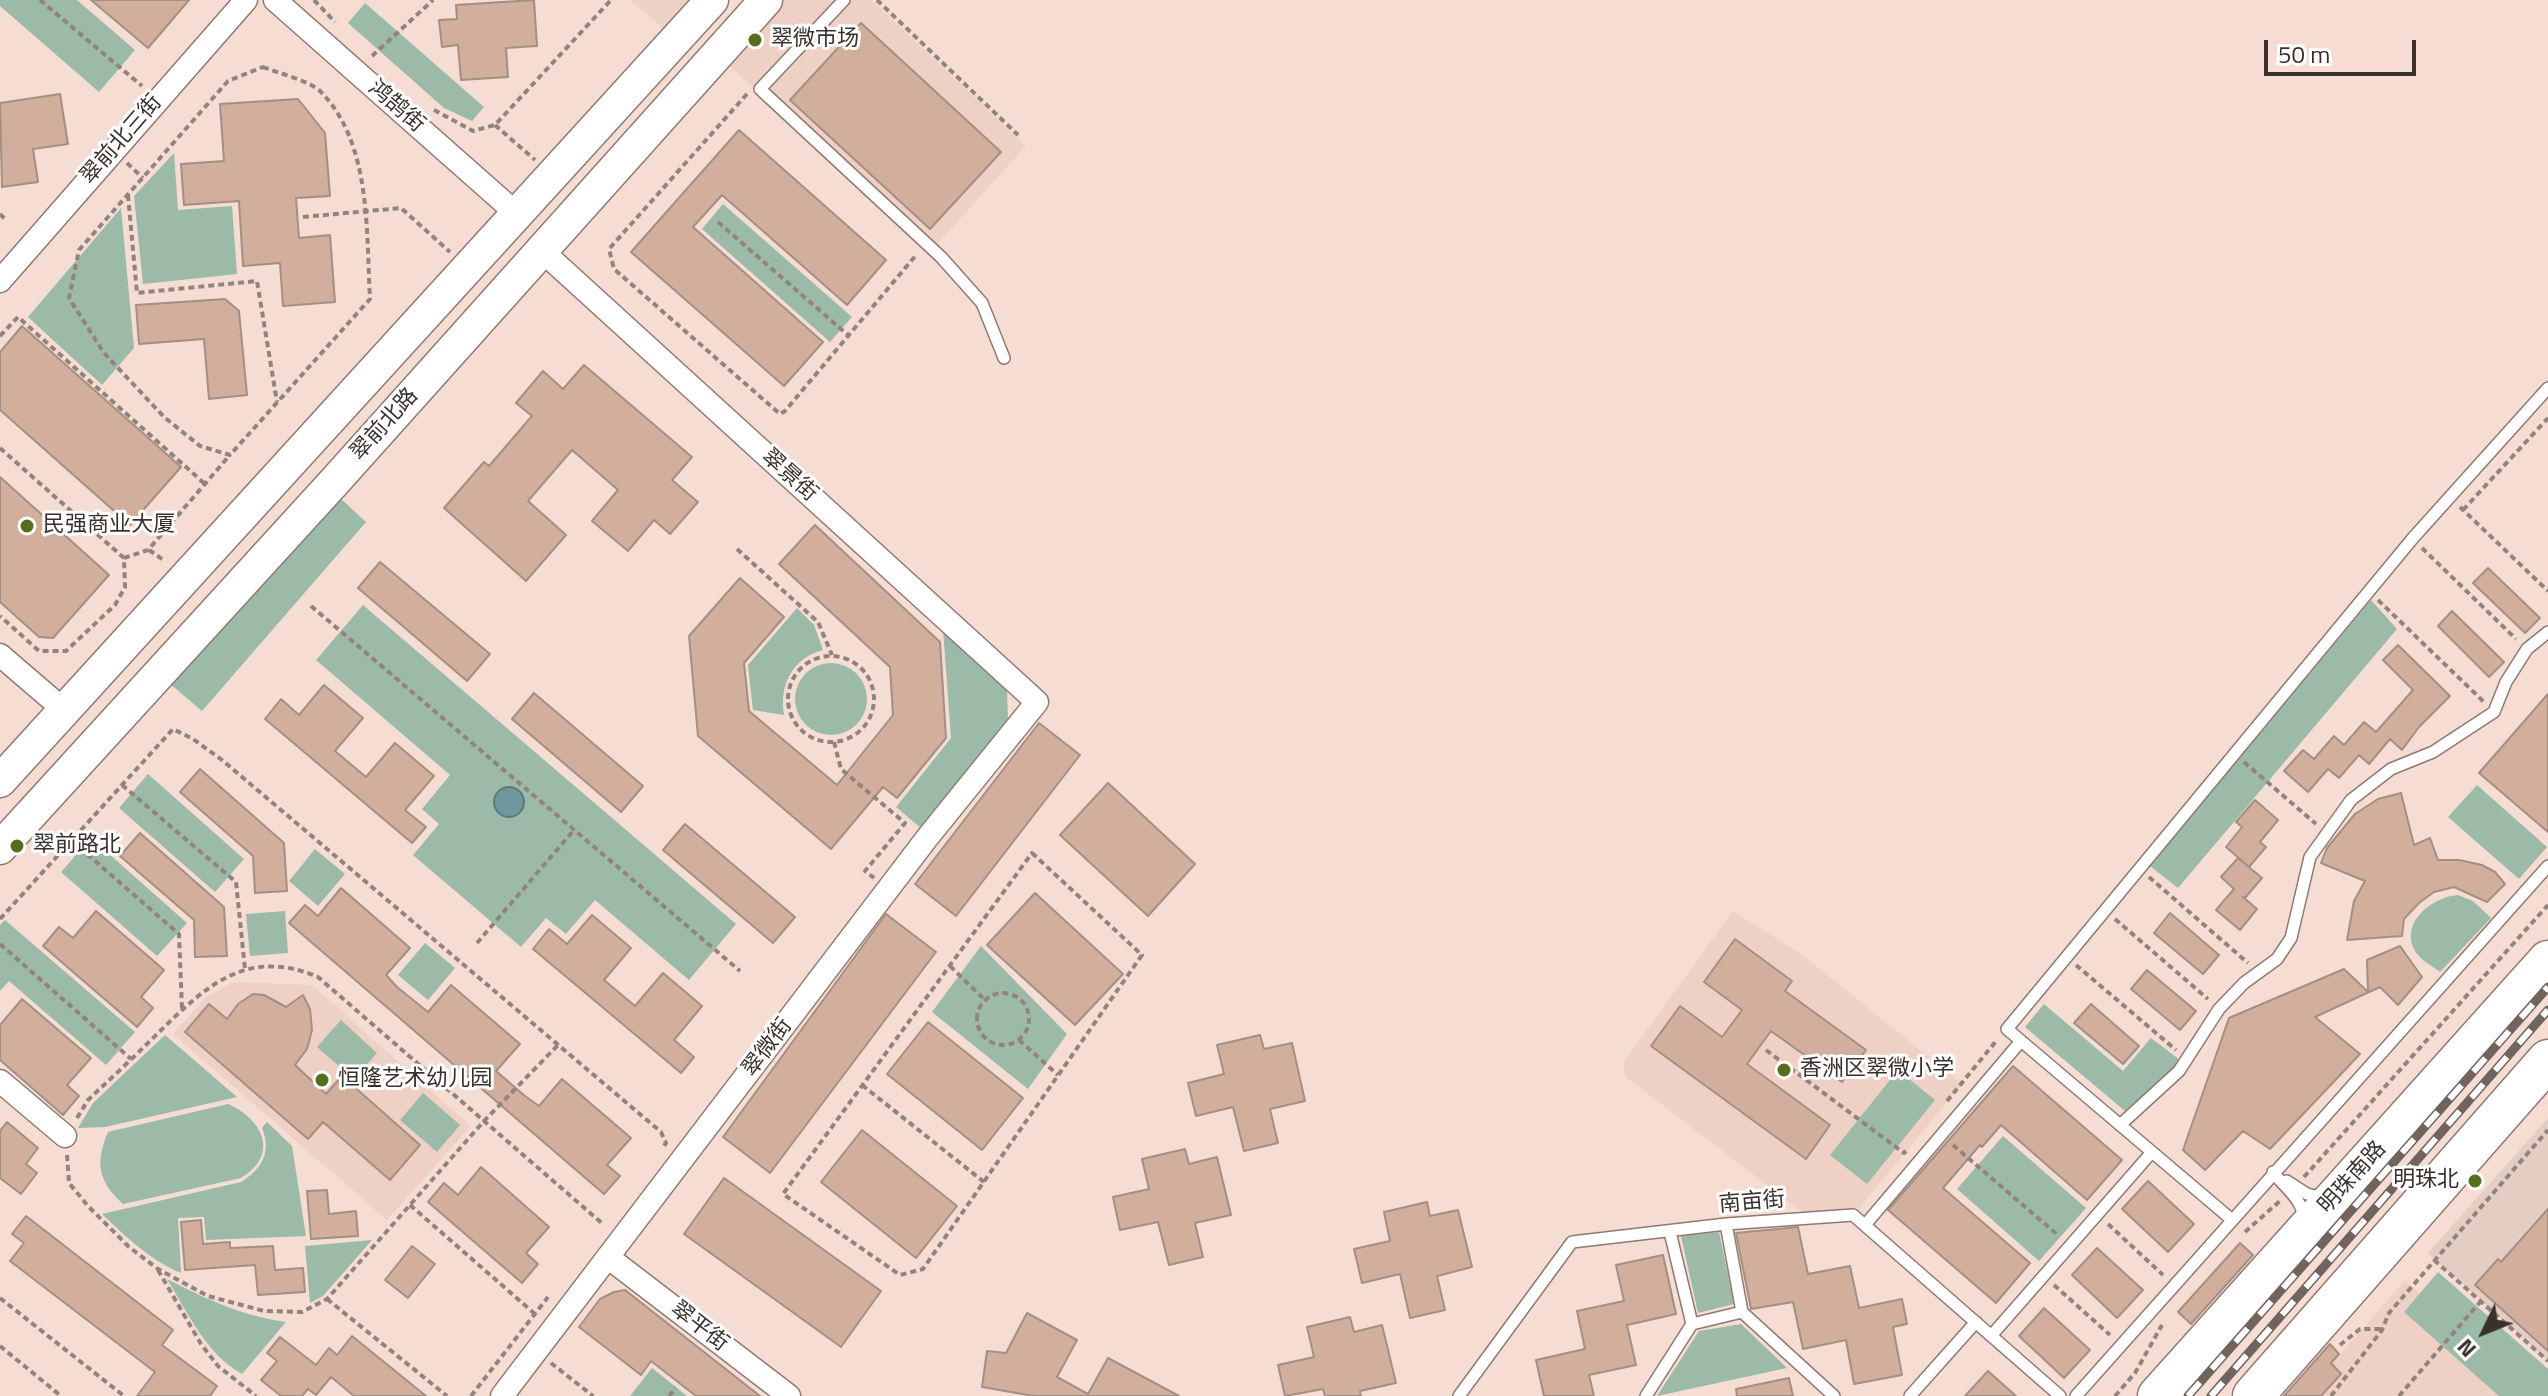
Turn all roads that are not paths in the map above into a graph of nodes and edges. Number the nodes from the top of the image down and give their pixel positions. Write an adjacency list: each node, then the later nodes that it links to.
1 (246, 0): 8 (street, 翠前北三街)
2 (275, 0): 6 (street, 鸿鹄街)
3 (712, 0): 6 (main road, 翠前北路)
4 (766, 0): 7 (main road, 翠前北路)
5 (844, 0): 9 (lane)
6 (517, 214): 14 (main road, 翠前北路)
7 (541, 250): 13 (street, 翠景街); 16 (main road, 翠前北路)
8 (0, 281)
9 (1004, 358)
10 (2548, 388): 19 (lane)
11 (2548, 632): 22 (lane)
12 (0, 655): 14 (street)
13 (1037, 702): 33 (street, 翠微街)
14 (64, 710): 15 (main road, 翠前北路)
15 (0, 781)
16 (0, 848)
17 (2548, 866): 25 (lane)
18 (2548, 961): 27 (highway, 明珠南路)
19 (2021, 1041): 22 (lane); 30 (lane)
20 (2548, 1060): 47 (highway)
21 (0, 1081): 23 (street)
22 (2120, 1125): 24 (lane)
23 (65, 1136)
24 (2152, 1152): 28 (lane); 37 (lane)
25 (2273, 1172): 26 (lane); 28 (lane)
26 (2292, 1190): 27 (lane); 32 (lane)
27 (2338, 1195): 32 (highway, 明珠南路)
28 (2231, 1219): 45 (lane)
29 (1726, 1224): 30 (lane, 南亩街); 31 (lane, 南亩街); 34 (lane)
30 (1865, 1225): 35 (lane, 南亩街)
31 (1670, 1232): 36 (lane); 40 (lane, 南亩街)
32 (2299, 1238): 46 (highway, 明珠南路)
33 (609, 1258): 38 (street, 翠微街); 39 (street, 翠平街)
34 (1742, 1312): 36 (lane); 42 (lane)
35 (1976, 1322): 37 (lane, 南亩街); 43 (lane)
36 (1692, 1324): 41 (lane)
37 (1991, 1336): 44 (lane, 南亩街)
38 (502, 1396)
39 (789, 1396)
40 (1459, 1396)
41 (1646, 1396)
42 (1834, 1396)
43 (1910, 1396)
44 (2060, 1396)
45 (2076, 1396)
46 (2158, 1396)
47 (2253, 1396)

